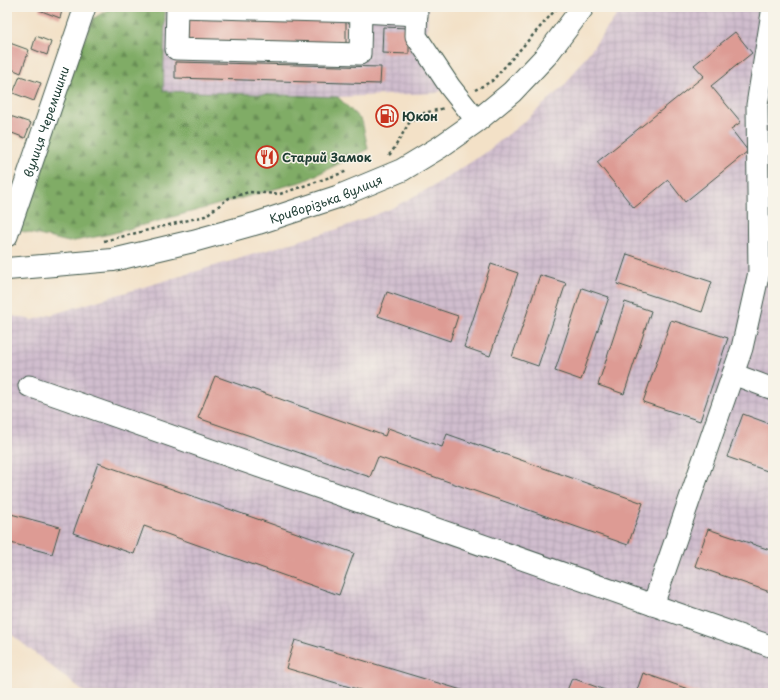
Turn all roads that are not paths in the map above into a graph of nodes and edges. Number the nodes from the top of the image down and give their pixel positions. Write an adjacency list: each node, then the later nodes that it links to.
1 (85, 7): 8 (street, вулиця Черемшини)
2 (177, 7): 5 (street); 5 (street)
3 (583, 7): 7 (main road, Криворізька вулиця)
4 (417, 11): 5 (street); 7 (street)
5 (361, 12)
6 (772, 13): 10 (street)
7 (477, 121): 9 (main road, Криворізька вулиця)
8 (7, 236)
9 (7, 269)
10 (733, 374): 12 (street); 13 (street)
11 (29, 386): 13 (street)
12 (773, 389)
13 (653, 605): 14 (street)
14 (773, 647)

